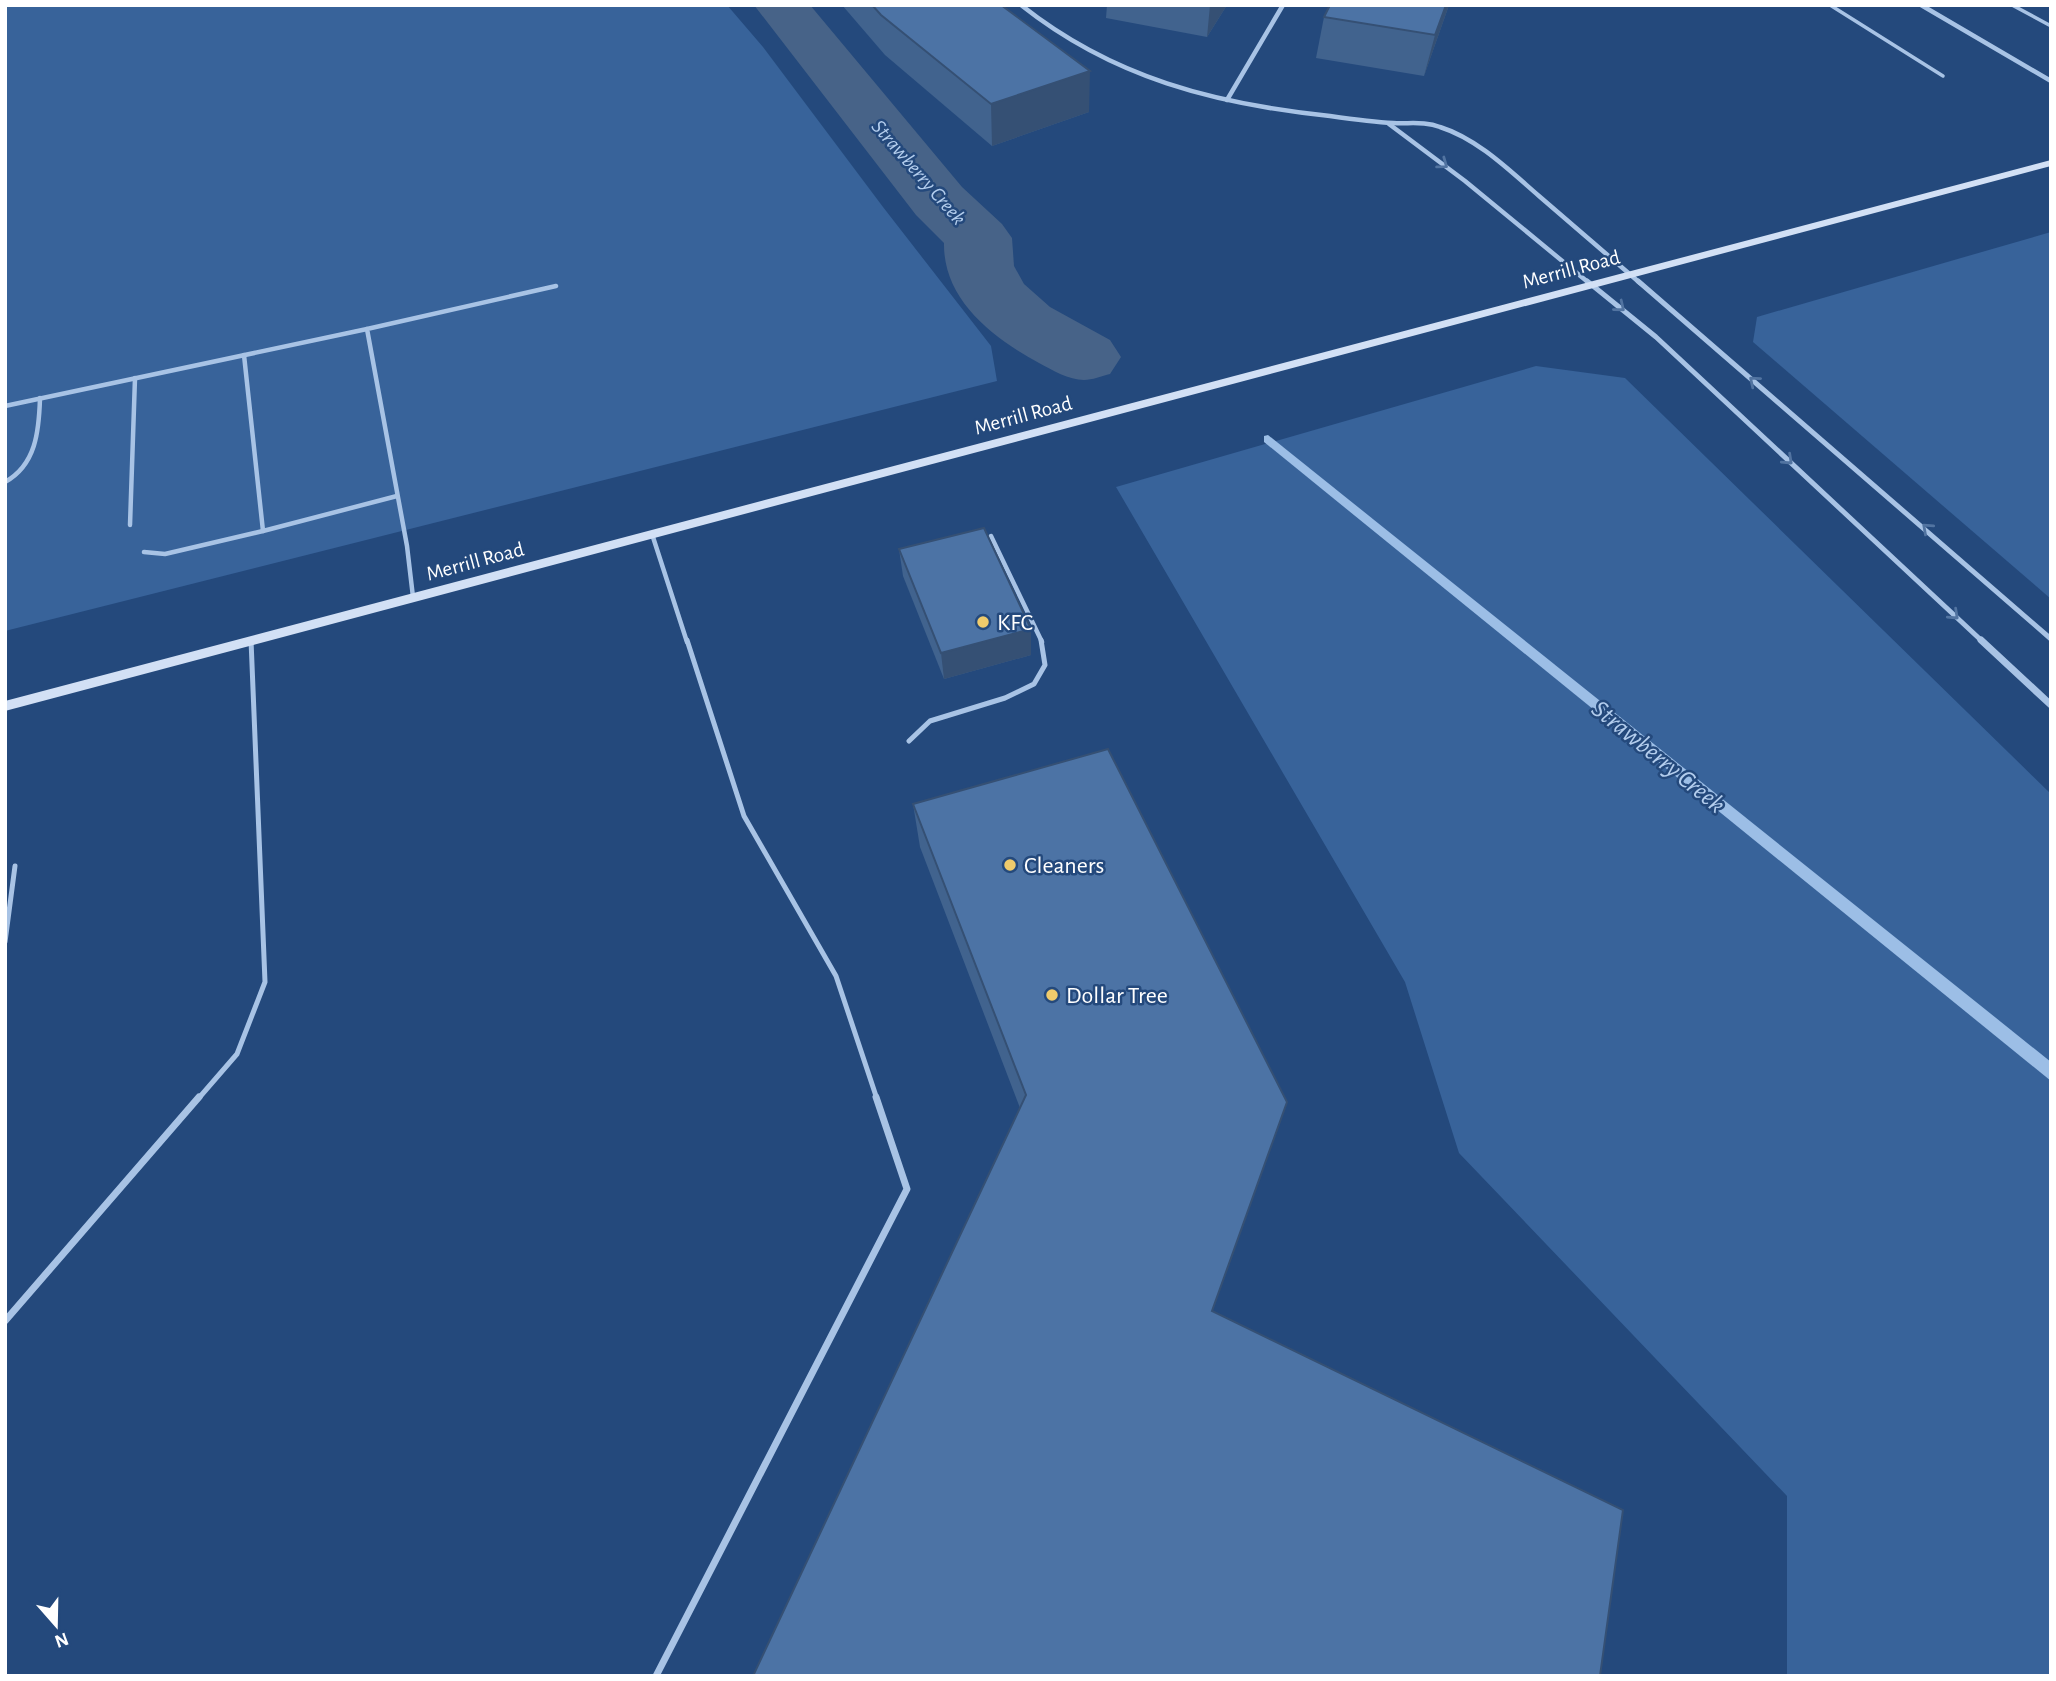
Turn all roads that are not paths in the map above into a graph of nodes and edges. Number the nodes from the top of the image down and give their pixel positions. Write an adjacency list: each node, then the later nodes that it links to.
1 (1283, 5): 9 (street)
2 (1830, 5): 7 (lane)
3 (1921, 5): 8 (street)
4 (2012, 5): 6 (lane)
5 (1025, 7): 9 (street)
6 (2051, 26)
7 (1943, 76)
8 (2051, 81)
9 (1227, 100): 10 (street)
10 (1389, 123): 12 (street); 13 (street, one-way to 13)
11 (2051, 163): 12 (main road, Merrill Road)
12 (1628, 274): 13 (main road, Merrill Road); 28 (street, one-way to 12)
13 (1591, 284): 24 (main road, Merrill Road); 30 (street, one-way to 30)
14 (556, 286): 15 (lane)
15 (367, 329): 16 (lane); 21 (lane)
16 (244, 355): 17 (lane); 23 (lane)
17 (135, 378): 18 (lane); 22 (lane)
18 (40, 398): 19 (lane); 20 (lane)
19 (5, 406)
20 (5, 482)
21 (397, 496): 23 (lane); 27 (lane)
22 (130, 525)
23 (263, 531): 26 (lane)
24 (652, 534): 27 (main road, Merrill Road); 36 (lane)
25 (991, 536): 32 (lane)
26 (144, 551)
27 (413, 597): 29 (main road, Merrill Road)
28 (2051, 639)
29 (251, 640): 31 (main road, Merrill Road); 35 (lane)
30 (2051, 705)
31 (5, 706)
32 (909, 741)
33 (15, 866): 34 (lane)
34 (5, 942)
35 (5, 1321)
36 (656, 1676)

